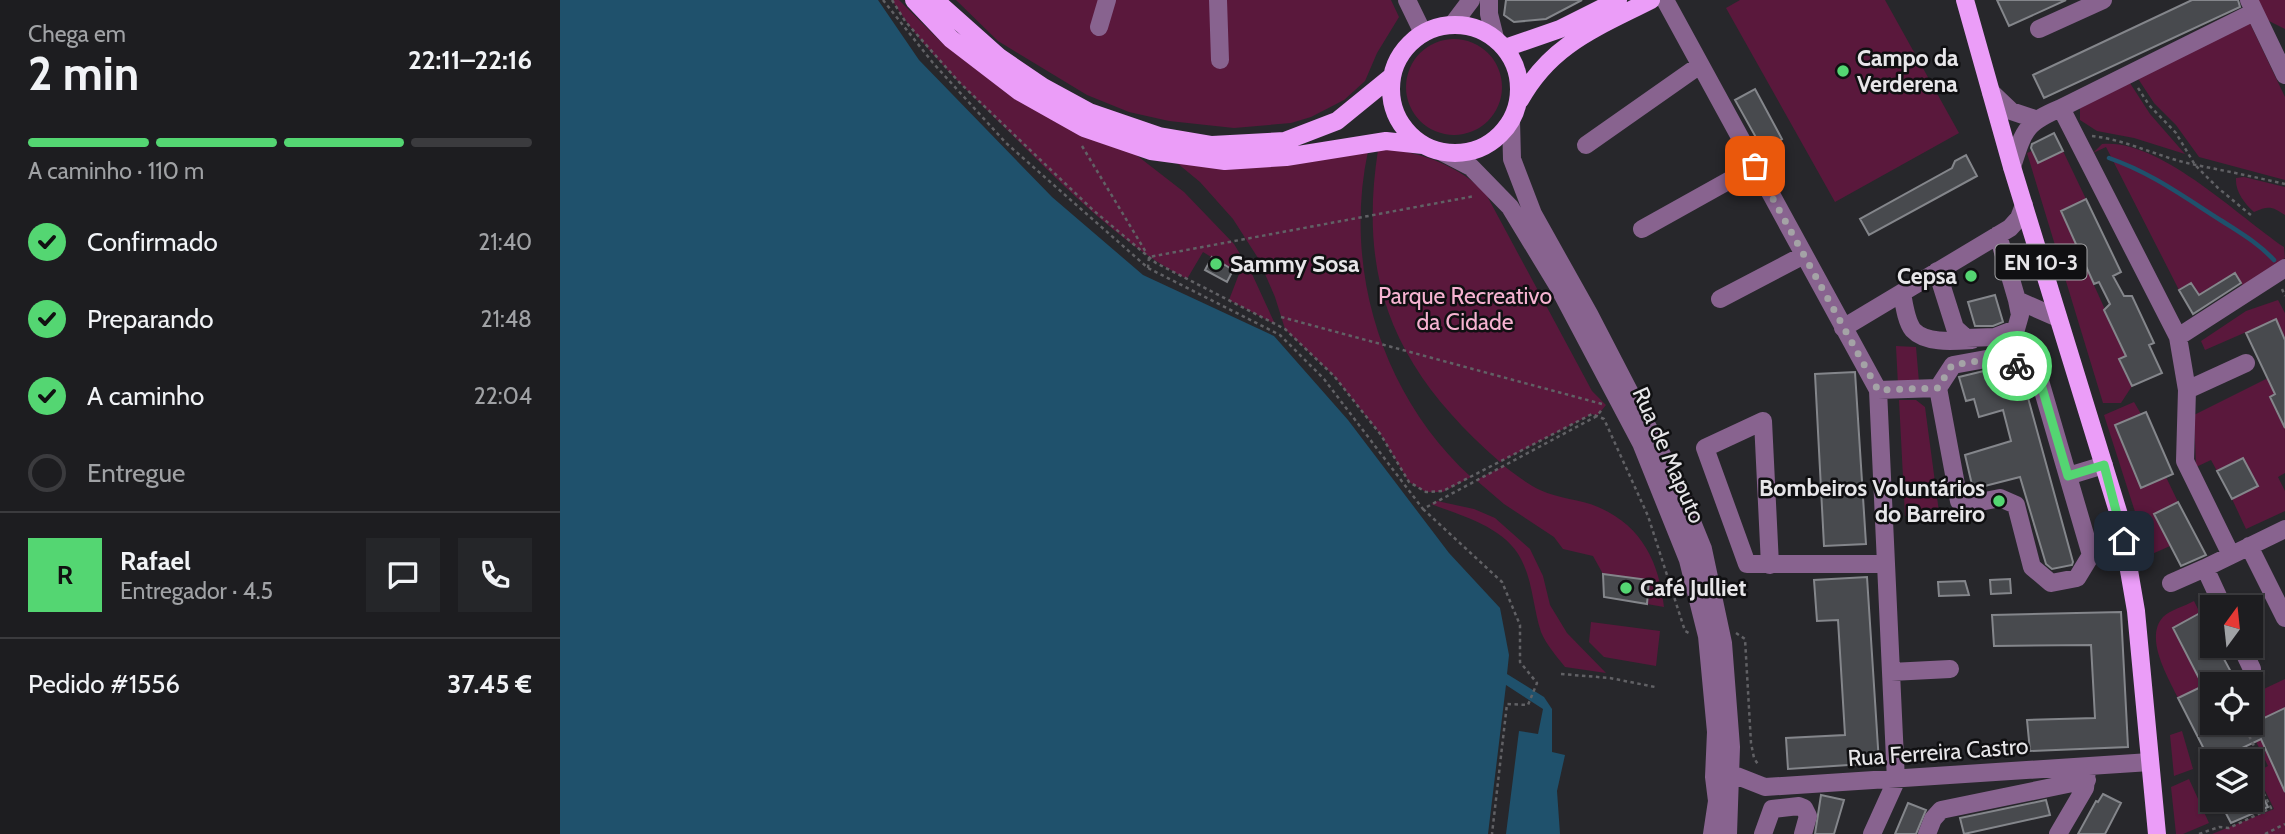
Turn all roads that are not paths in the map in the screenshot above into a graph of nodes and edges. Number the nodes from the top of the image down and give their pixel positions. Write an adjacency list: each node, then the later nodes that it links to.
1 (914, 0): 29 (main road)
2 (935, 0): 23 (main road)
3 (1107, 0): 15 (street)
4 (1218, 0): 20 (street)
5 (1407, 0): 17 (street)
6 (1471, 0): 14 (street)
7 (1489, 0): 19 (street)
8 (1618, 0): 19 (main road)
9 (1651, 0): 25 (main road)
10 (1665, 0): 21 (street)
11 (1965, 0): 24 (main road, EN 10-3)
12 (2103, 0): 16 (street)
13 (2255, 12): 18 (street); 22 (street); 26 (street)
14 (1453, 24): 17 (main road); 19 (main road)
15 (1099, 27)
16 (2039, 29)
17 (1423, 33): 23 (main road)
18 (2285, 35)
19 (1500, 43): 25 (main road)
20 (1220, 60)
21 (1700, 65): 30 (street); 32 (street)
22 (2285, 74)
23 (1391, 77): 29 (main road)
24 (1991, 92): 27 (street); 33 (main road, EN 10-3)
25 (1518, 103): 28 (main road)
26 (2061, 108): 27 (street); 45 (street)
27 (2035, 119): 33 (street)
28 (1511, 121): 31 (main road); 62 (street, Rua de Maputo)
29 (1423, 145): 31 (main road)
30 (1586, 145)
31 (1442, 152): 62 (street, Rua de Maputo)
32 (1755, 166): 35 (street); 37 (street)
33 (2012, 167): 34 (main road, EN 10-3)
34 (2024, 205): 36 (street); 43 (main road, EN 10-3)
35 (1642, 229)
36 (1998, 235): 39 (street); 42 (street)
37 (1804, 255): 41 (street); 44 (street)
38 (2285, 268): 45 (street)
39 (1937, 271): 40 (street); 46 (street)
40 (1902, 293): 44 (street); 46 (street)
41 (1720, 299)
42 (2017, 300): 43 (street); 46 (street)
43 (2058, 318): 51 (main road, EN 10-3)
44 (1843, 328): 49 (street)
45 (2178, 337): 50 (street)
46 (1979, 340)
47 (2246, 363): 50 (street)
48 (1938, 388): 49 (street); 52 (street); 52 (street)
49 (1878, 390): 56 (street)
50 (2188, 390): 55 (street)
51 (2104, 465): 52 (street); 68 (main road, EN 10-3)
52 (2068, 476)
53 (2285, 529): 54 (street)
54 (2249, 546): 55 (street); 61 (street)
55 (2231, 555): 58 (street)
56 (1886, 564): 57 (street); 66 (street)
57 (1770, 565): 57 (street)
58 (2205, 568): 59 (street); 60 (street)
59 (2171, 583)
60 (2217, 595)
61 (2285, 618)
62 (1714, 634): 67 (street, Rua de Maputo); 69 (street, Rua de Maputo)
63 (2247, 658): 65 (street)
64 (1950, 669): 66 (street)
65 (2252, 669)
66 (1891, 672): 71 (street)
67 (1716, 732): 69 (street); 72 (street, Rua de Maputo)
68 (2150, 762): 70 (street, Rua Ferreira Castro); 79 (main road, EN 10-3)
69 (1732, 774): 71 (street, Rua Ferreira Castro); 73 (street, Rua de Maputo)
70 (2087, 774): 71 (street, Rua Ferreira Castro); 77 (street); 78 (street)
71 (1896, 781): 76 (street)
72 (1712, 834)
73 (1728, 834)
74 (1763, 834): 75 (street)
75 (1803, 834)
76 (1872, 834)
77 (1927, 834)
78 (2058, 834)
79 (2157, 834)

